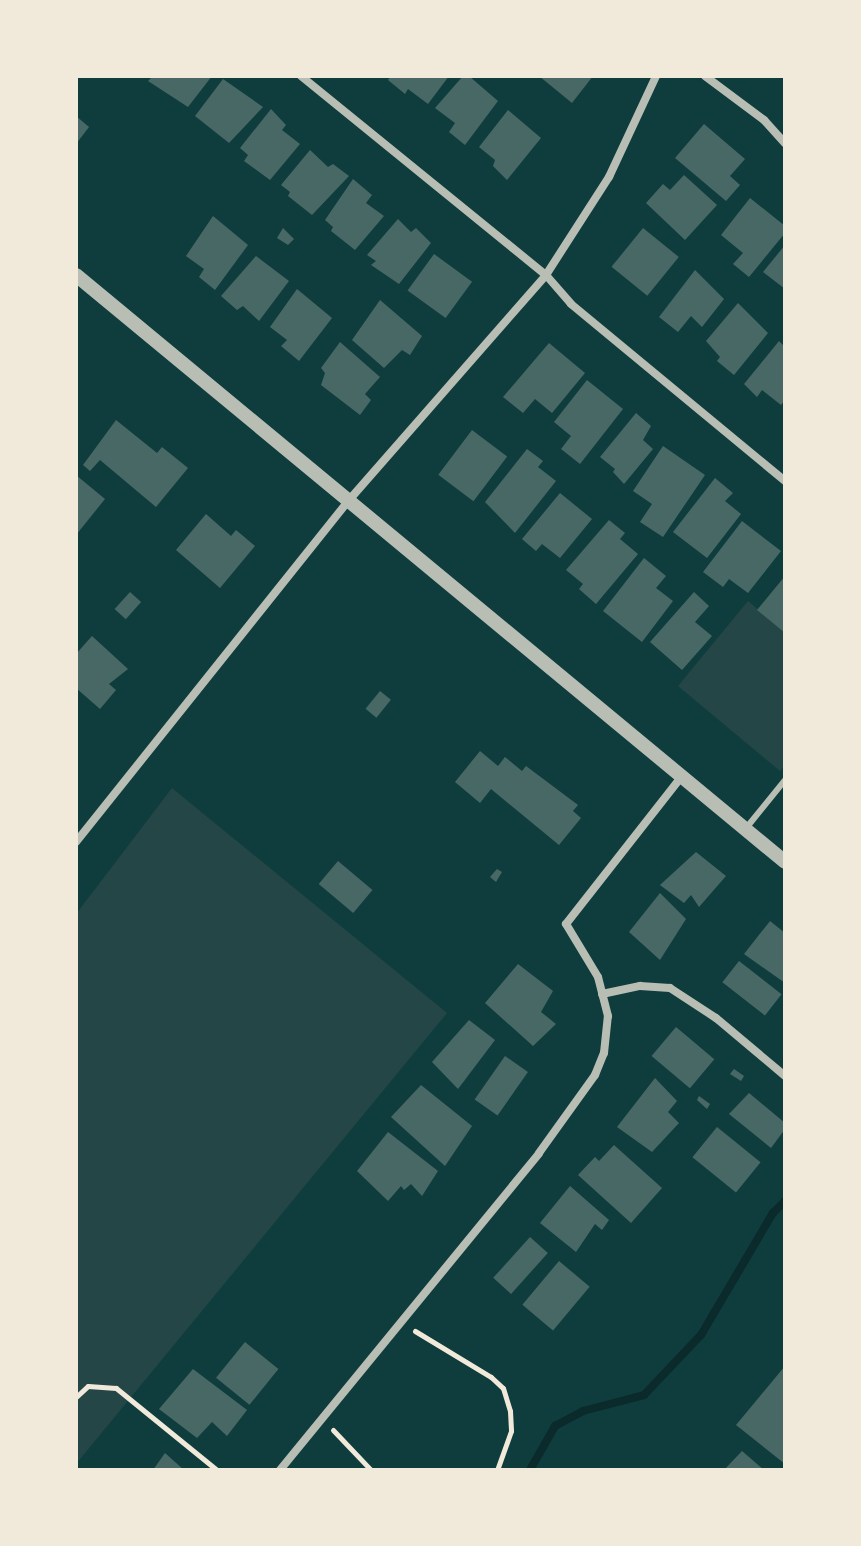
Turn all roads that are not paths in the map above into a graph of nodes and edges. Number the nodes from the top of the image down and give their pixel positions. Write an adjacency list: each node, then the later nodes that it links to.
1 (301, 76): 6 (street)
2 (656, 76): 6 (street)
3 (705, 76): 4 (street)
4 (785, 143)
5 (76, 275): 8 (street)
6 (546, 275): 7 (street); 8 (street)
7 (785, 481)
8 (350, 499): 9 (street); 12 (street)
9 (682, 776): 11 (street); 14 (street)
10 (785, 780): 11 (lane)
11 (745, 829): 13 (street)
12 (76, 842)
13 (785, 862)
14 (602, 994): 15 (street); 16 (street)
15 (785, 1076)
16 (280, 1470)

